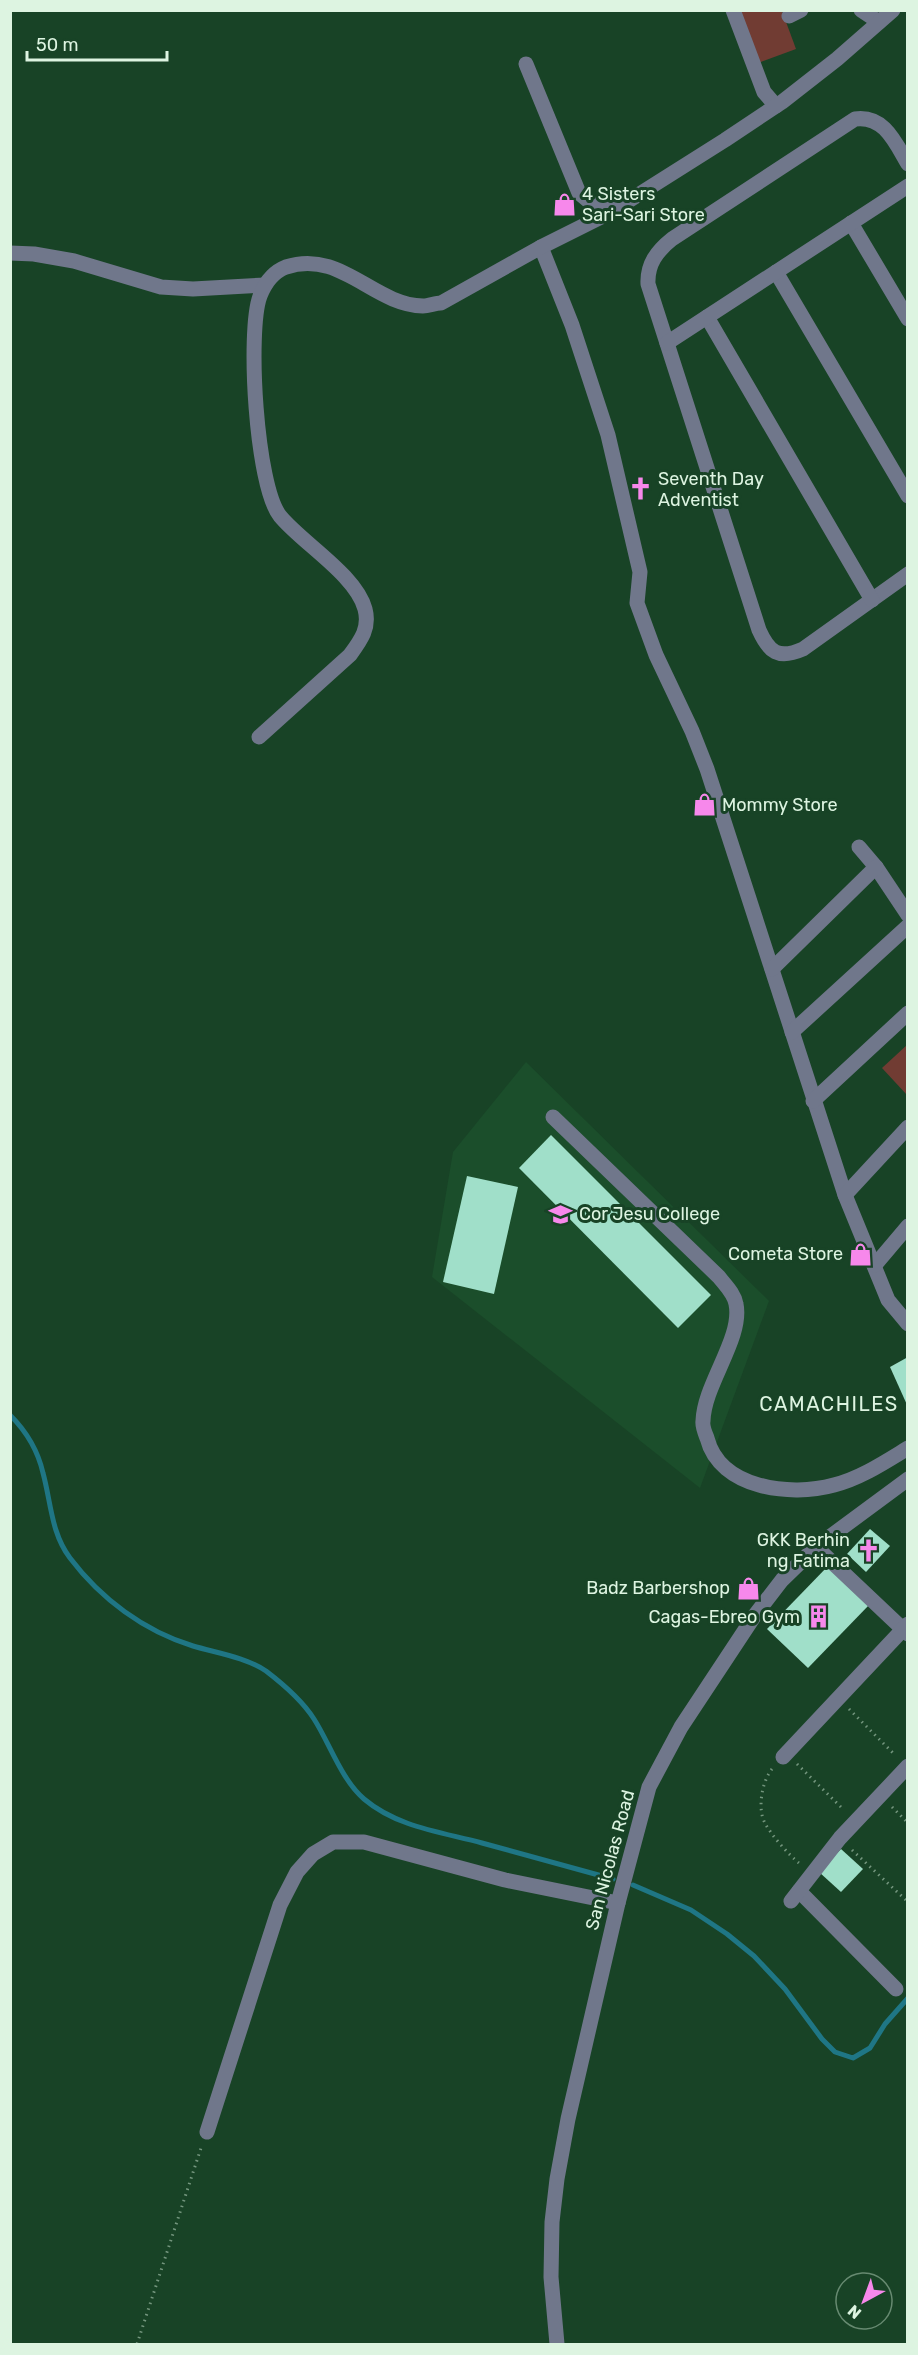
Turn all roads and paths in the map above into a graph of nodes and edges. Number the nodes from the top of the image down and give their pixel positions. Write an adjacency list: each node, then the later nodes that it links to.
1 (733, 10): 6 (street)
2 (861, 10): 4 (street)
3 (892, 10): 4 (street)
4 (879, 22): 6 (street)
5 (526, 64): 9 (street)
6 (776, 106): 9 (street)
7 (908, 164): 17 (street)
8 (908, 186): 10 (street)
9 (618, 208): 11 (street)
10 (851, 223): 13 (street); 16 (street)
11 (541, 247): 14 (street); 26 (street)
12 (10, 253): 14 (street)
13 (776, 272): 15 (street); 18 (street)
14 (265, 285): 21 (street)
15 (707, 317): 17 (street); 20 (street)
16 (908, 319)
17 (667, 344): 20 (street)
18 (908, 496)
19 (908, 574): 20 (street)
20 (872, 600)
21 (259, 736)
22 (859, 847): 23 (street)
23 (876, 867): 24 (street); 26 (street)
24 (908, 915)
25 (908, 926): 28 (street)
26 (772, 969): 28 (street)
27 (908, 1013): 29 (street)
28 (792, 1032): 29 (street)
29 (813, 1101): 32 (street)
30 (553, 1117): 36 (street)
31 (908, 1127): 32 (street)
32 (845, 1195): 34 (street)
33 (908, 1226): 34 (street)
34 (875, 1265): 35 (street)
35 (908, 1324)
36 (908, 1448)
37 (908, 1479): 38 (street, San Nicolas Road)
38 (816, 1547): 39 (street); 49 (street, San Nicolas Road)
39 (906, 1630): 40 (street)
40 (839, 1698): 41 (street); 42 (path)
41 (785, 1755): 44 (path); 47 (path)
42 (907, 1766): 43 (street)
43 (881, 1794): 44 (street); 45 (path)
44 (856, 1821): 46 (street)
45 (908, 1823)
46 (840, 1838): 47 (street); 48 (path)
47 (812, 1874): 50 (street)
48 (908, 1902)
49 (618, 1903): 51 (street); 53 (street, San Nicolas Road)
50 (896, 1989)
51 (207, 2132): 52 (path)
52 (137, 2344)
53 (557, 2344)

